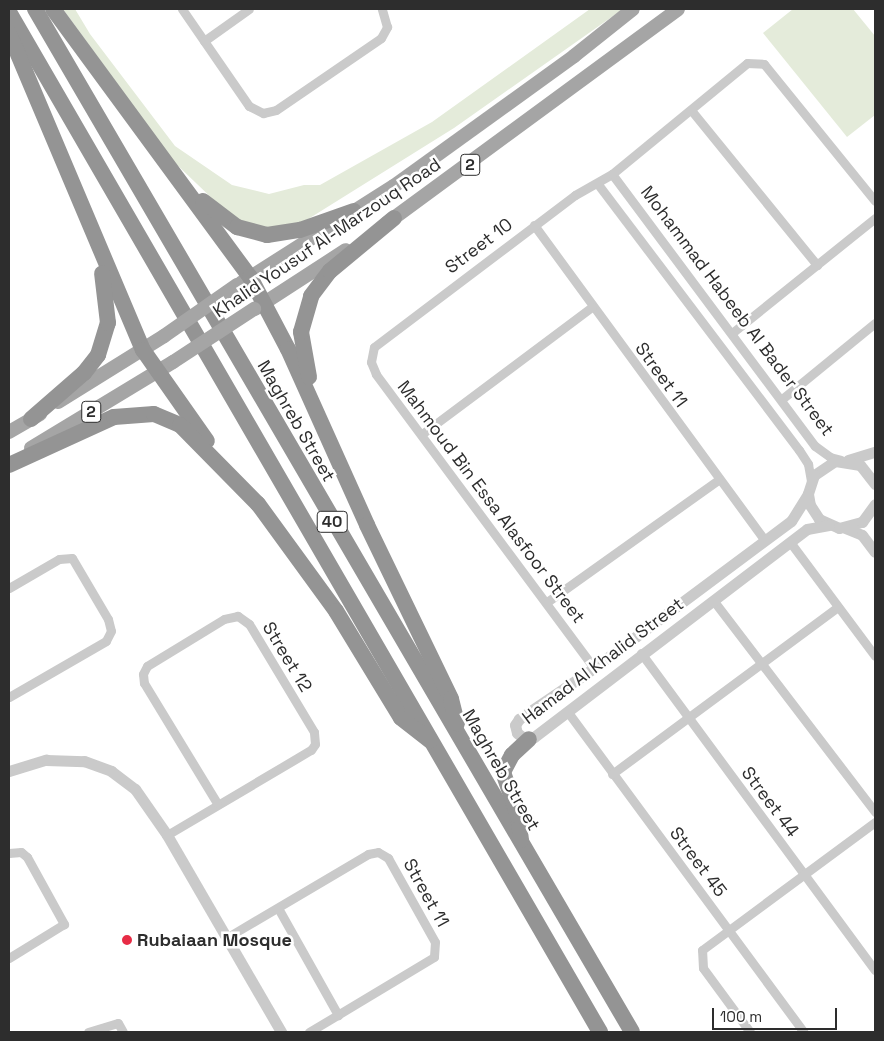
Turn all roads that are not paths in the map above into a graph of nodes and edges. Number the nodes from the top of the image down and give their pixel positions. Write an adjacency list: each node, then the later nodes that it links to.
1 (35, 9): 70 (highway, Maghreb Street / 40)
2 (53, 9): 12 (highway)
3 (182, 9): 10 (street)
4 (249, 9): 10 (street)
5 (382, 9): 10 (street)
6 (634, 9): 16 (main road, Khalid Yousuf Al-Marzouq Road / 2)
7 (678, 9): 17 (main road, Khalid Yousuf Al-Marzouq Road / 2)
8 (9, 12): 72 (highway, 40)
9 (9, 33): 20 (highway)
10 (204, 41)
11 (691, 110): 13 (street, Street 10); 15 (street, Street 10); 21 (street)
12 (174, 172): 16 (highway); 22 (highway)
13 (612, 174): 14 (street, Street 10); 23 (street, Mohammad Habeeb Al Bader Street)
14 (597, 183): 19 (street, Street 10); 24 (street, Mohammad Habeeb Al Bader Street)
15 (875, 201)
16 (354, 211): 22 (main road, Khalid Yousuf Al-Marzouq Road / 2)
17 (394, 218): 27 (main road, Khalid Yousuf Al-Marzouq Road / 2); 36 (highway)
18 (875, 218): 21 (street)
19 (534, 225): 28 (street, Street 11); 32 (street, Street 10)
20 (94, 236): 31 (highway); 35 (highway)
21 (817, 265): 30 (street)
22 (244, 281): 27 (highway); 31 (main road, Khalid Yousuf Al-Marzouq Road / 2, bridge)
23 (693, 281): 24 (street); 25 (street, Mohammad Habeeb Al Bader Street)
24 (679, 291): 26 (street, Mohammad Habeeb Al Bader Street)
25 (704, 297): 26 (street); 30 (street, Mohammad Habeeb Al Bader Street)
26 (690, 305): 40 (street, Mohammad Habeeb Al Bader Street)
27 (259, 306): 33 (main road, Khalid Yousuf Al-Marzouq Road / 2, bridge); 36 (highway)
28 (592, 307): 38 (street); 45 (street, Street 11)
29 (875, 323): 34 (street)
30 (732, 333): 34 (street, Mohammad Habeeb Al Bader Street)
31 (143, 350): 33 (highway); 35 (main road, Khalid Yousuf Al-Marzouq Road / 2)
32 (372, 351): 38 (street, Mahmoud Bin Essa Alasfoor Street)
33 (156, 372): 43 (main road, Khalid Yousuf Al-Marzouq Road / 2); 44 (highway)
34 (782, 400): 39 (street, Mohammad Habeeb Al Bader Street)
35 (32, 419): 37 (main road, Khalid Yousuf Al-Marzouq Road / 2)
36 (321, 420): 70 (highway)
37 (9, 432)
38 (422, 434): 57 (street, Mahmoud Bin Essa Alasfoor Street)
39 (813, 442): 40 (street); 42 (street, Mohammad Habeeb Al Bader Street)
40 (799, 450): 46 (street, Mohammad Habeeb Al Bader Street)
41 (875, 452): 42 (street)
42 (845, 460): 46 (street); 47 (street)
43 (9, 464): 44 (highway)
44 (235, 479): 72 (highway)
45 (718, 480): 52 (street, Street 11); 57 (street)
46 (811, 480): 48 (street, Hamad Al Khalid Street)
47 (875, 484)
48 (808, 494): 50 (street); 52 (street, Hamad Al Khalid Street)
49 (875, 509): 51 (street)
50 (829, 525): 51 (street); 53 (street, Hamad Al Khalid Street)
51 (845, 528): 54 (street)
52 (765, 541): 58 (street, Hamad Al Khalid Street)
53 (790, 542): 56 (street, Hamad Al Khalid Street); 59 (street)
54 (874, 548)
55 (9, 588): 67 (street)
56 (713, 600): 60 (street, Hamad Al Khalid Street); 65 (street)
57 (547, 602): 66 (street, Mahmoud Bin Essa Alasfoor Street)
58 (676, 607): 60 (street); 61 (street, Hamad Al Khalid Street)
59 (838, 607): 64 (street); 65 (street)
60 (686, 620): 62 (street, Hamad Al Khalid Street)
61 (657, 622): 62 (street); 66 (street, Hamad Al Khalid Street)
62 (667, 634): 63 (street, Hamad Al Khalid Street)
63 (641, 653): 68 (street, Hamad Al Khalid Street); 69 (street, Street 44)
64 (875, 656)
65 (763, 663): 69 (street); 76 (street)
66 (594, 668): 71 (street, Hamad Al Khalid Street)
67 (9, 698)
68 (566, 711): 71 (street, Hamad Al Khalid Street); 74 (street, Street 45)
69 (687, 719): 74 (street); 81 (street, Street 44)
70 (458, 734): 79 (highway, Maghreb Street / 40)
71 (529, 739): 79 (highway)
72 (435, 744): 92 (highway, 40)
73 (9, 771): 78 (street)
74 (612, 774): 83 (street, Street 45)
75 (217, 803): 75 (street, Street 12); 78 (street, Street 12)
76 (875, 812)
77 (875, 822): 81 (street)
78 (167, 835): 84 (street)
79 (521, 845): 93 (highway, Maghreb Street / 40)
80 (9, 852): 85 (street)
81 (805, 875): 83 (street); 86 (street, Street 44)
82 (278, 908): 84 (street, Street 11); 87 (street); 87 (street, Street 11)
83 (728, 930): 94 (street); 95 (street, Street 45)
84 (226, 938): 90 (street)
85 (9, 958)
86 (875, 970)
87 (338, 1015): 91 (street, Street 11)
88 (88, 1032): 89 (street)
89 (123, 1032)
90 (281, 1032)
91 (309, 1032)
92 (600, 1032)
93 (632, 1032)
94 (750, 1032)
95 (804, 1032)

